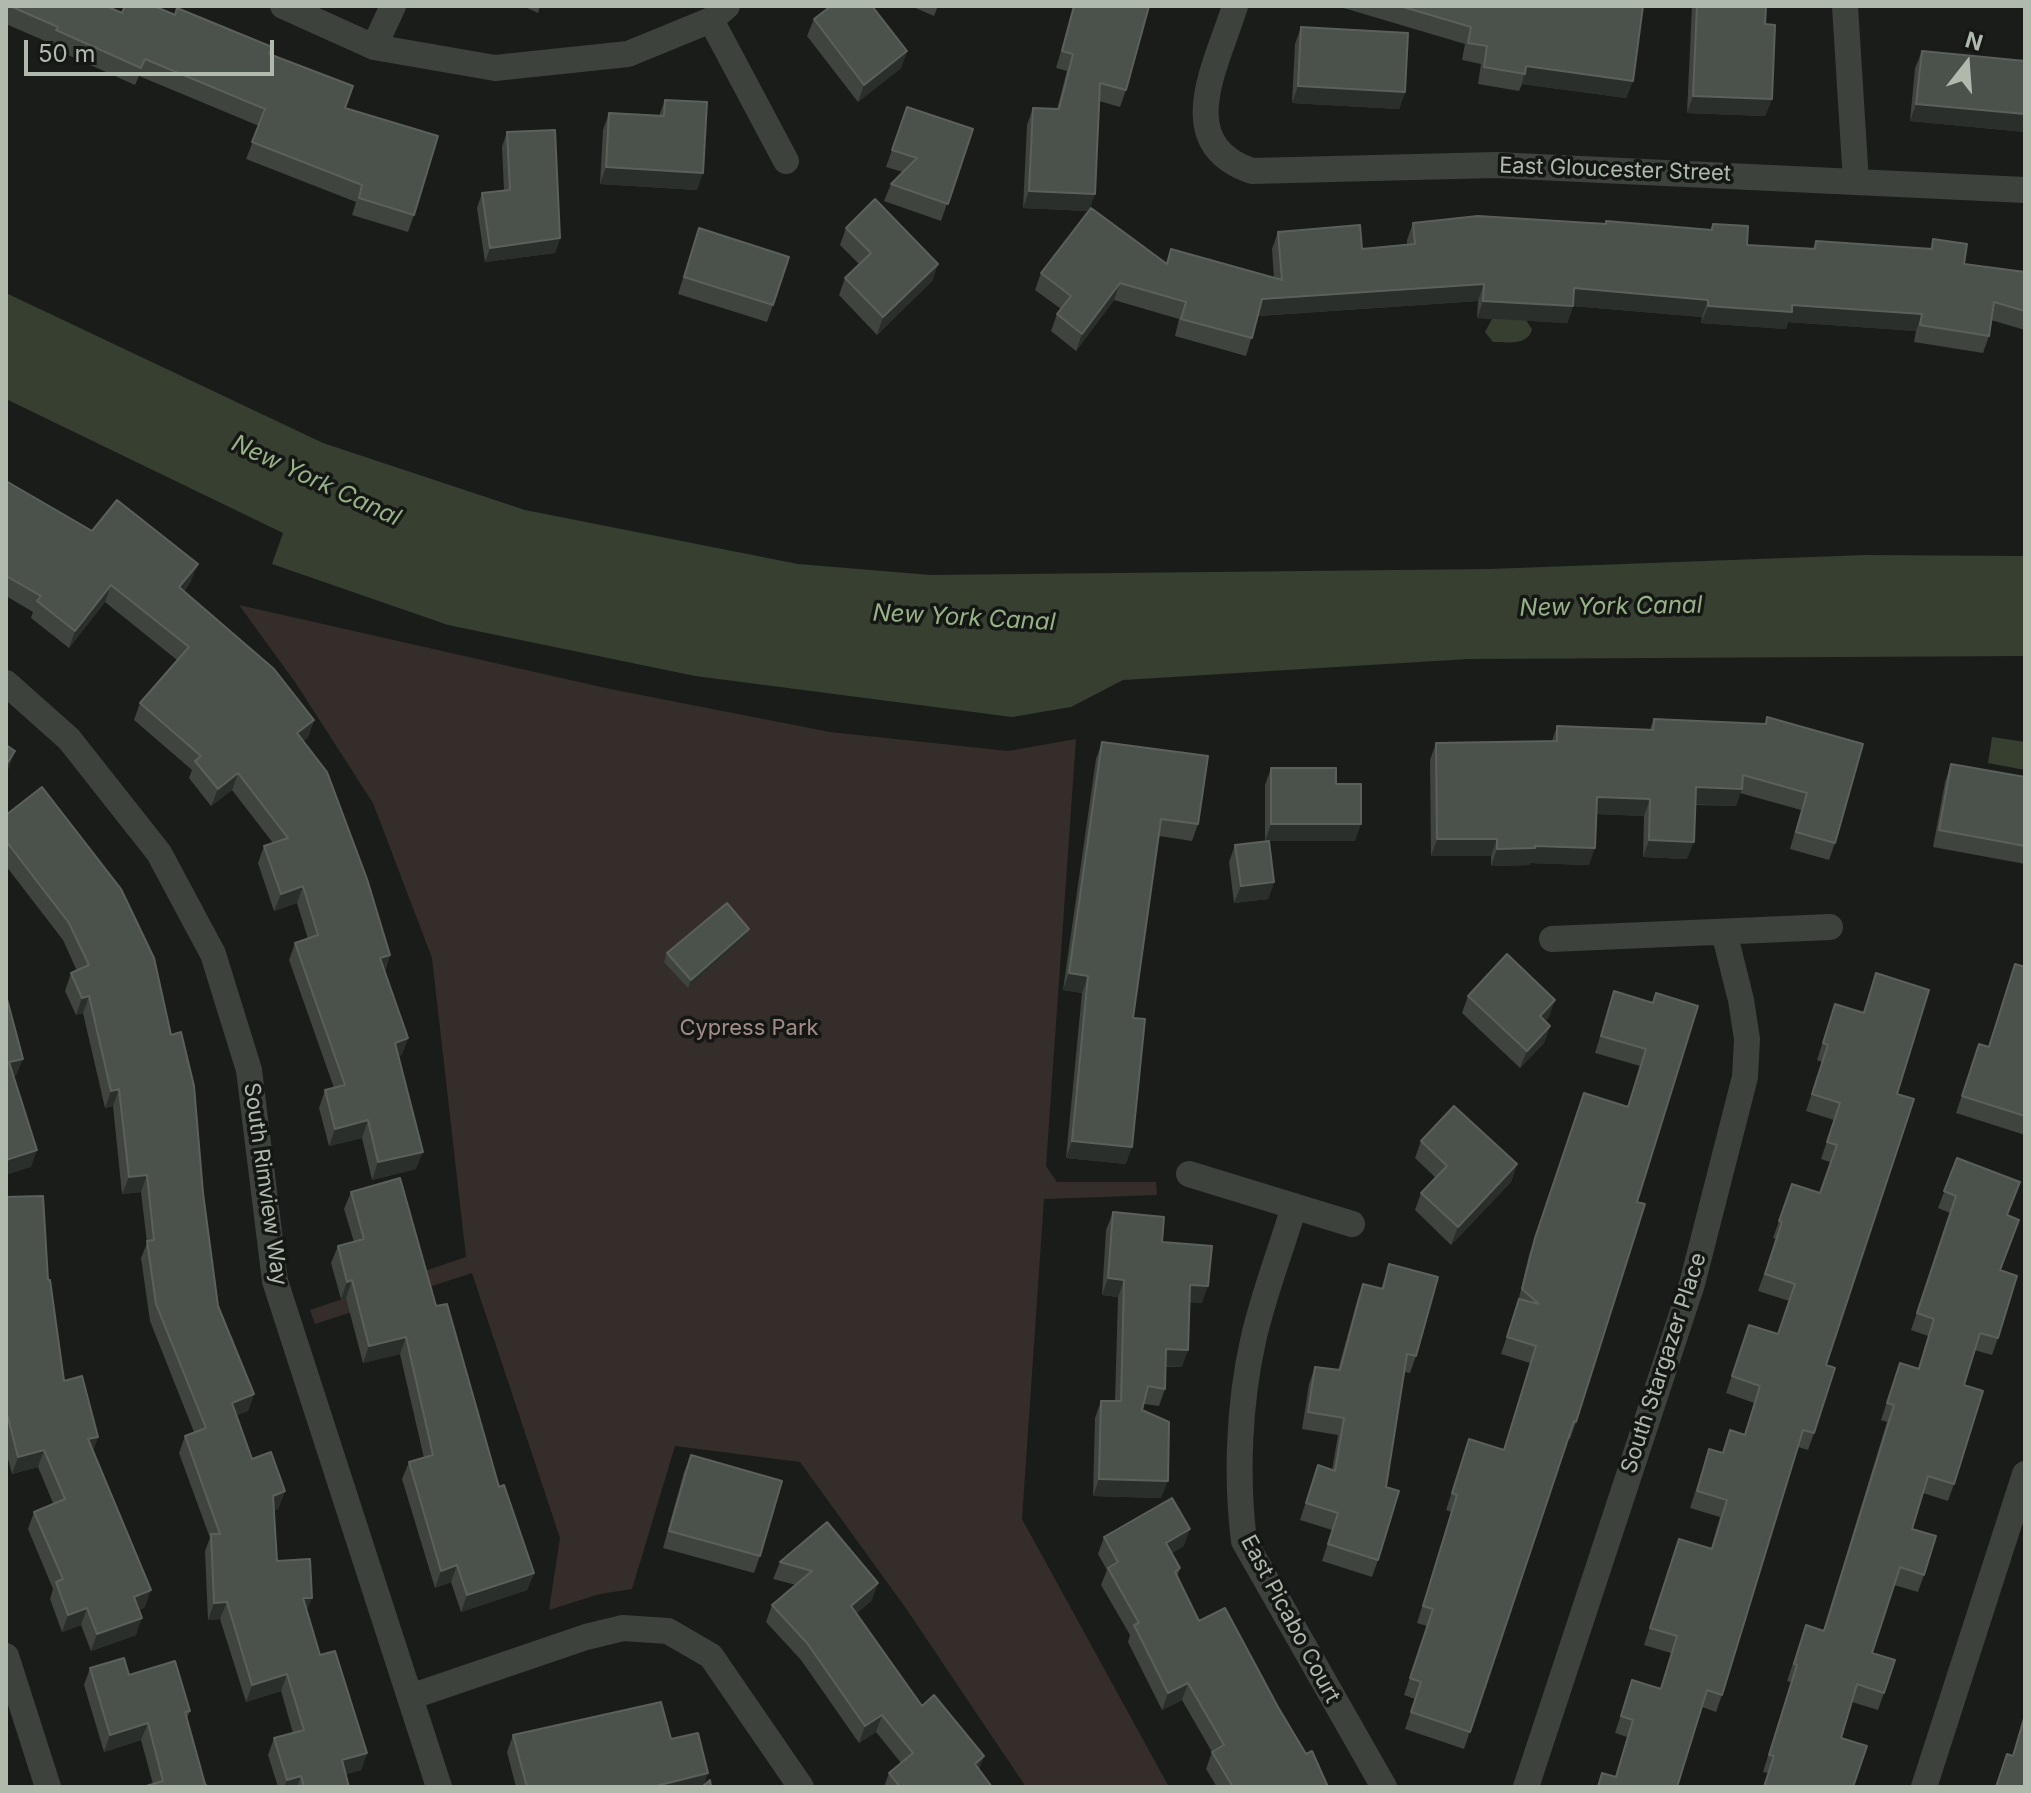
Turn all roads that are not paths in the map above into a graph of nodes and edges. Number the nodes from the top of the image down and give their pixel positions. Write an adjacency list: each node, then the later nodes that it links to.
1 (283, 6): 6 (street)
2 (393, 6): 6 (street)
3 (1235, 6): 8 (street, East Gloucester Street)
4 (1845, 6): 8 (street)
5 (719, 13): 6 (street); 7 (street)
6 (374, 47)
7 (786, 161)
8 (1856, 182): 9 (street, East Gloucester Street)
9 (2025, 190)
10 (6, 683): 19 (street, South Rimview Way)
11 (1830, 927): 12 (street)
12 (1724, 932): 13 (street); 24 (street, South Stargazer Place)
13 (1552, 939)
14 (1189, 1174): 15 (street)
15 (1294, 1206): 16 (street); 23 (street, East Picabo Court)
16 (1352, 1224)
17 (2025, 1474): 25 (street)
18 (6, 1656): 20 (street)
19 (410, 1697): 21 (street, South Rimview Way); 22 (street)
20 (48, 1787)
21 (439, 1787)
22 (801, 1787)
23 (1384, 1787)
24 (1526, 1787)
25 (1924, 1787)

